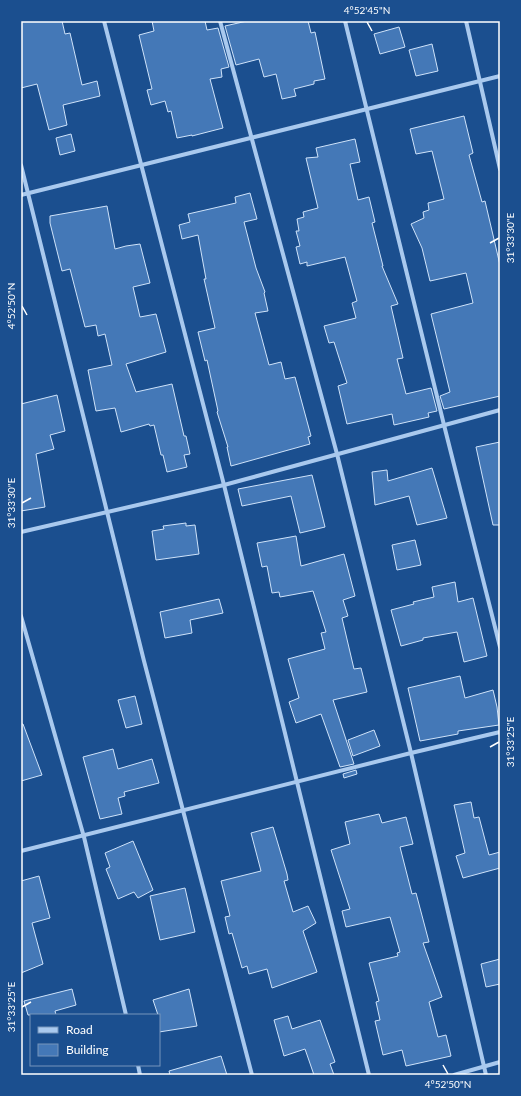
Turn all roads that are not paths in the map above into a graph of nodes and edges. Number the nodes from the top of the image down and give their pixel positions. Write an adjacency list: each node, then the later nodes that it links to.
1 (104, 21): 10 (street)
2 (220, 21): 8 (street)
3 (345, 21): 7 (street)
4 (466, 21): 6 (street)
5 (500, 76): 6 (street)
6 (481, 81): 7 (street); 11 (street)
7 (367, 109): 8 (street); 15 (street)
8 (251, 138): 10 (street); 16 (street)
9 (21, 165): 12 (street)
10 (141, 165): 12 (street); 17 (street)
11 (500, 169)
12 (28, 193): 13 (street); 18 (street)
13 (21, 195)
14 (500, 410): 15 (street)
15 (444, 425): 16 (street); 21 (street)
16 (337, 454): 17 (street); 23 (street)
17 (224, 485): 18 (street); 24 (street)
18 (108, 513): 19 (street); 25 (street)
19 (21, 532)
20 (21, 616): 26 (street)
21 (500, 647)
22 (500, 732): 23 (street)
23 (411, 753): 24 (street); 30 (street)
24 (296, 783): 25 (street); 32 (street)
25 (183, 812): 26 (street); 31 (street)
26 (84, 836): 27 (street); 28 (street)
27 (21, 852)
28 (126, 1014)
29 (500, 1062): 30 (street)
30 (483, 1066): 33 (street); 34 (street)
31 (252, 1075)
32 (369, 1075)
33 (454, 1075)
34 (486, 1075)

